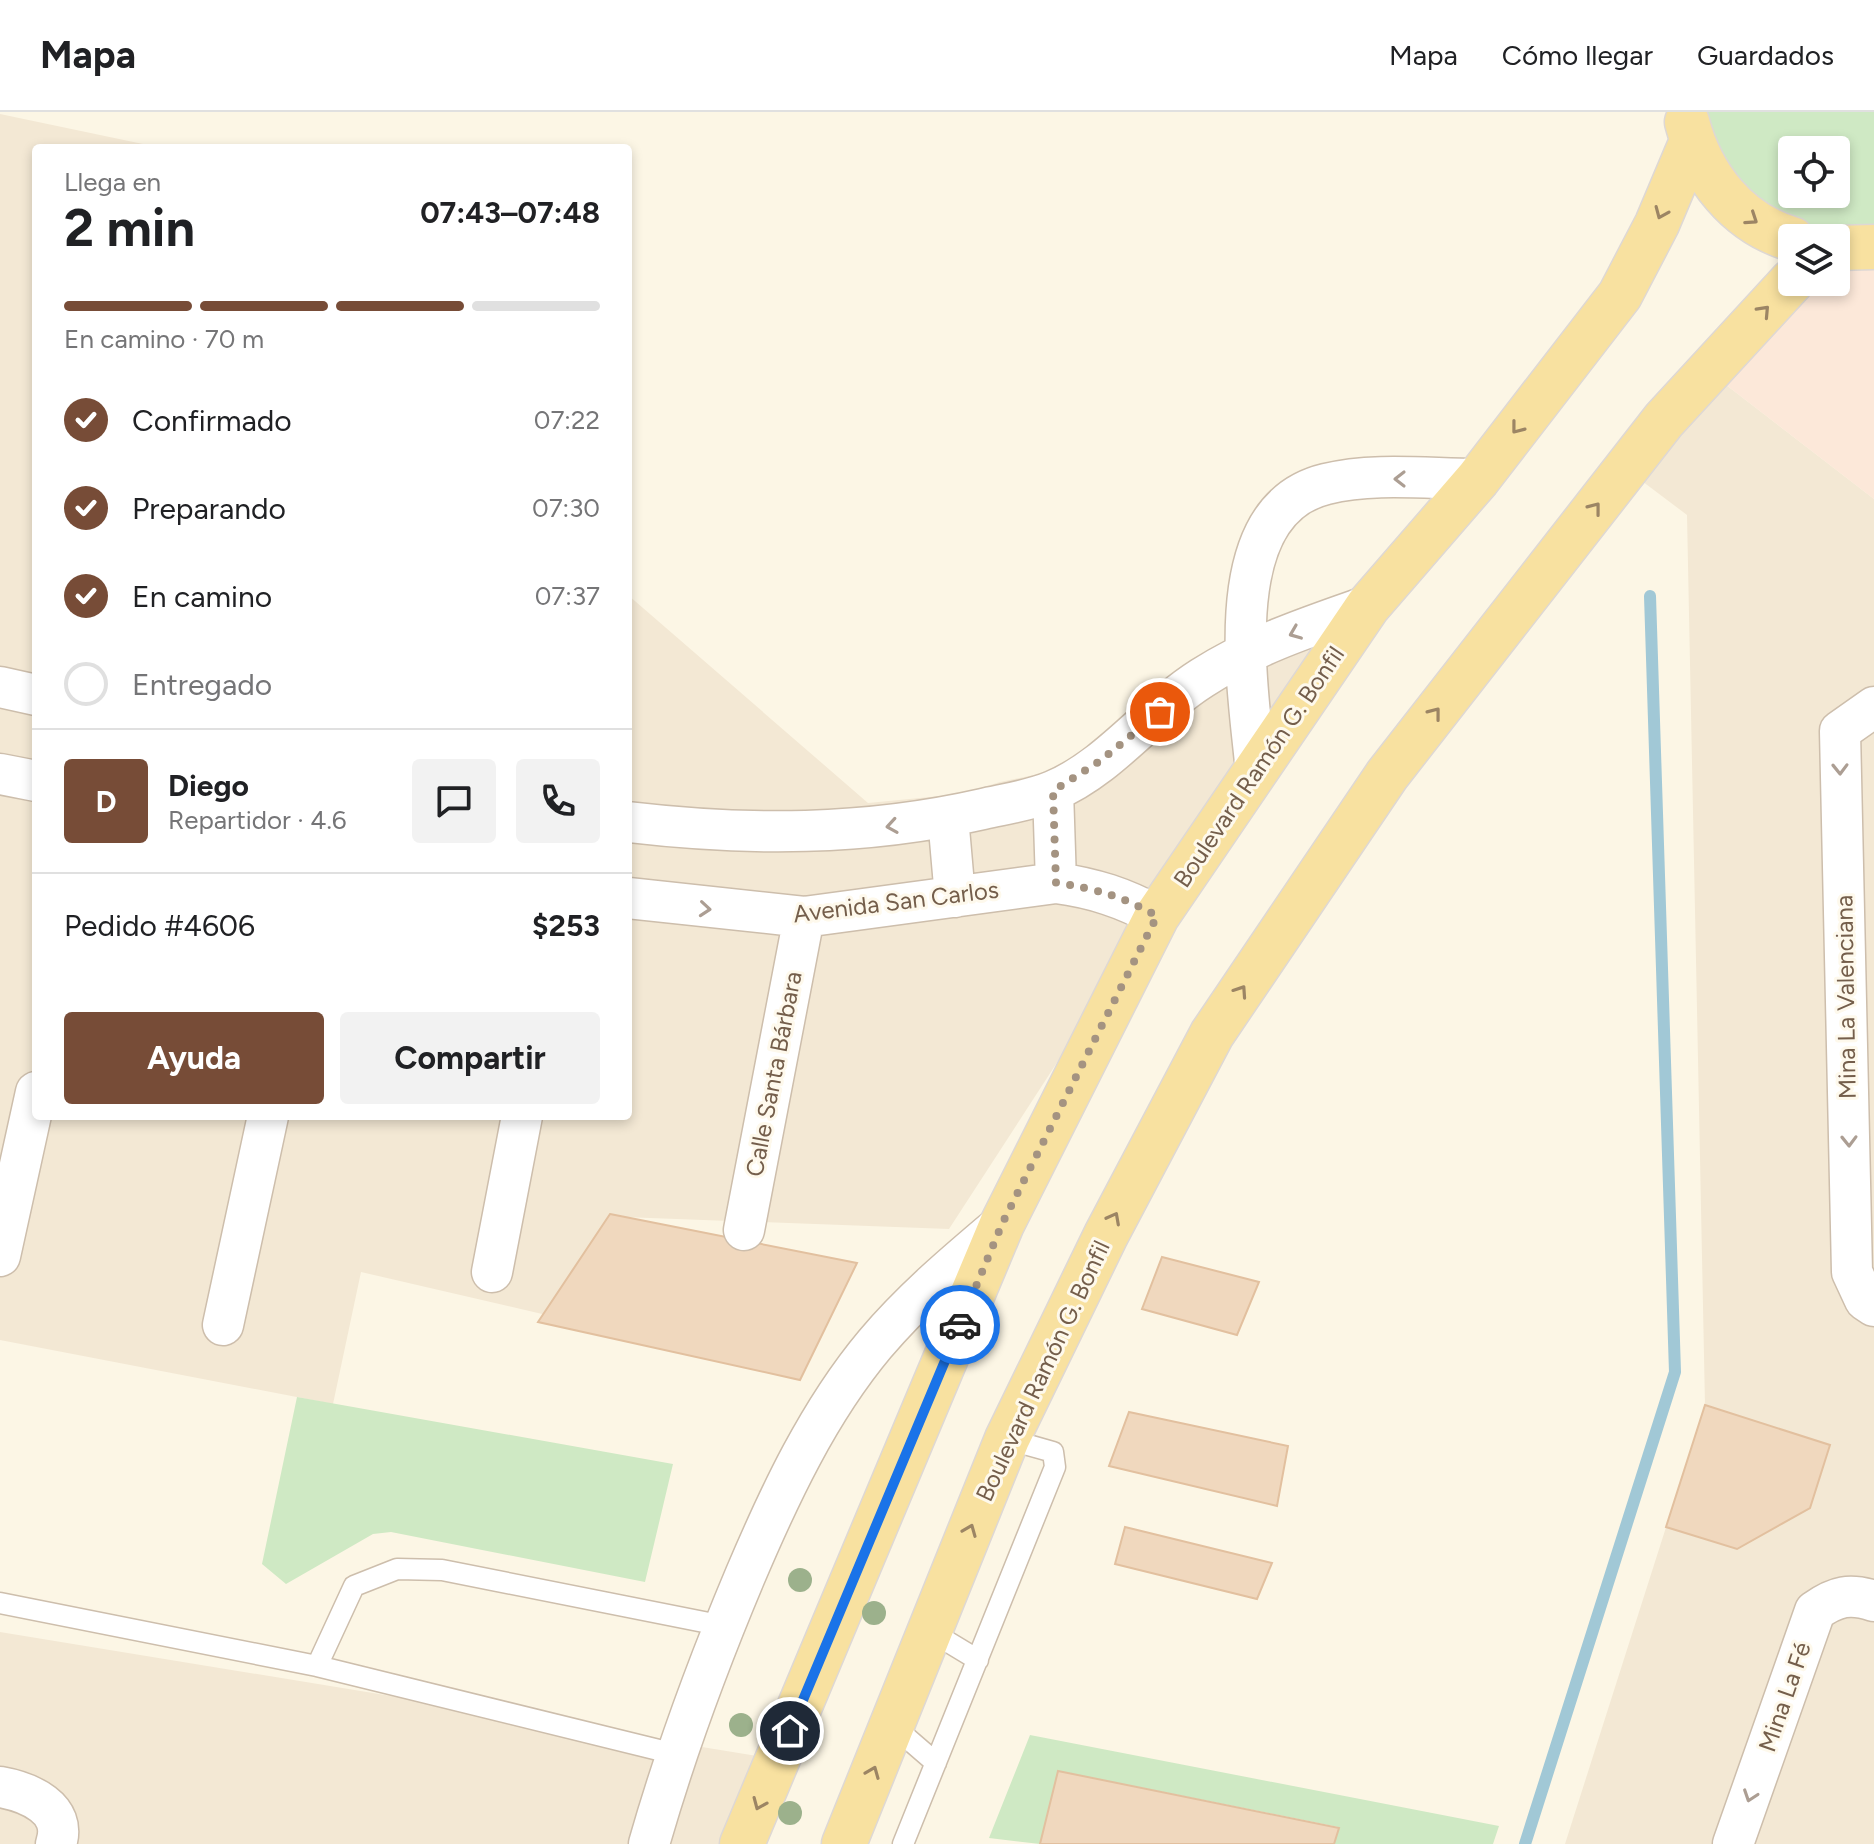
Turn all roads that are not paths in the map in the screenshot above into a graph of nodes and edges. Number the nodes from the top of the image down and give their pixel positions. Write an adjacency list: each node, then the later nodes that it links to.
1 (1689, 127): 2 (main road, one-way to 2); 6 (main road, Boulevard Ramón G. Bonfil, one-way to 6)
2 (1778, 235)
3 (1874, 247): 4 (main road)
4 (1850, 248)
5 (1778, 296): 32 (main road, Boulevard Ramón G. Bonfil, one-way to 5)
6 (1478, 479): 7 (main road, Boulevard Ramón G. Bonfil); 8 (street, one-way to 8)
7 (1368, 606): 8 (street, one-way to 8); 12 (main road, Boulevard Ramón G. Bonfil)
8 (1245, 653): 12 (street); 15 (street)
9 (0, 687): 10 (street)
10 (32, 694)
11 (1873, 707): 30 (street, Mina La Valenciana, one-way to 30)
12 (1256, 773): 21 (main road, Boulevard Ramón G. Bonfil)
13 (0, 774): 14 (street)
14 (32, 780)
15 (1053, 791): 16 (street); 18 (street)
16 (948, 817): 17 (street, one-way to 17); 19 (street)
17 (632, 822)
18 (1056, 883): 19 (street, Avenida San Carlos); 21 (street, Avenida San Carlos)
19 (955, 897): 22 (street, Avenida San Carlos)
20 (632, 898): 22 (street, Avenida San Carlos, one-way to 22)
21 (1157, 916): 26 (main road, Boulevard Ramón G. Bonfil)
22 (804, 917): 27 (street, Calle Santa Bárbara)
23 (32, 1110): 28 (street)
24 (267, 1120): 31 (street)
25 (521, 1120): 29 (street)
26 (1002, 1224): 35 (street); 45 (main road, Boulevard Ramón G. Bonfil, one-way to 45)
27 (744, 1230)
28 (0, 1256)
29 (492, 1272)
30 (1869, 1303)
31 (223, 1325)
32 (1007, 1439): 36 (main road, Boulevard Ramón G. Bonfil, one-way to 32); 37 (lane)
33 (1874, 1601): 48 (street, Mina La Fé, one-way to 48)
34 (0, 1603): 38 (lane)
35 (724, 1626): 38 (lane); 40 (street)
36 (930, 1631): 37 (lane); 39 (main road, Boulevard Ramón G. Bonfil)
37 (978, 1660): 41 (lane)
38 (317, 1666): 40 (lane)
39 (892, 1725): 41 (lane); 46 (main road, Boulevard Ramón G. Bonfil, one-way to 39)
40 (675, 1754): 44 (street)
41 (936, 1763): 47 (lane)
42 (0, 1787): 43 (street)
43 (56, 1844)
44 (649, 1844)
45 (742, 1844)
46 (844, 1844)
47 (903, 1844)
48 (1733, 1844)

